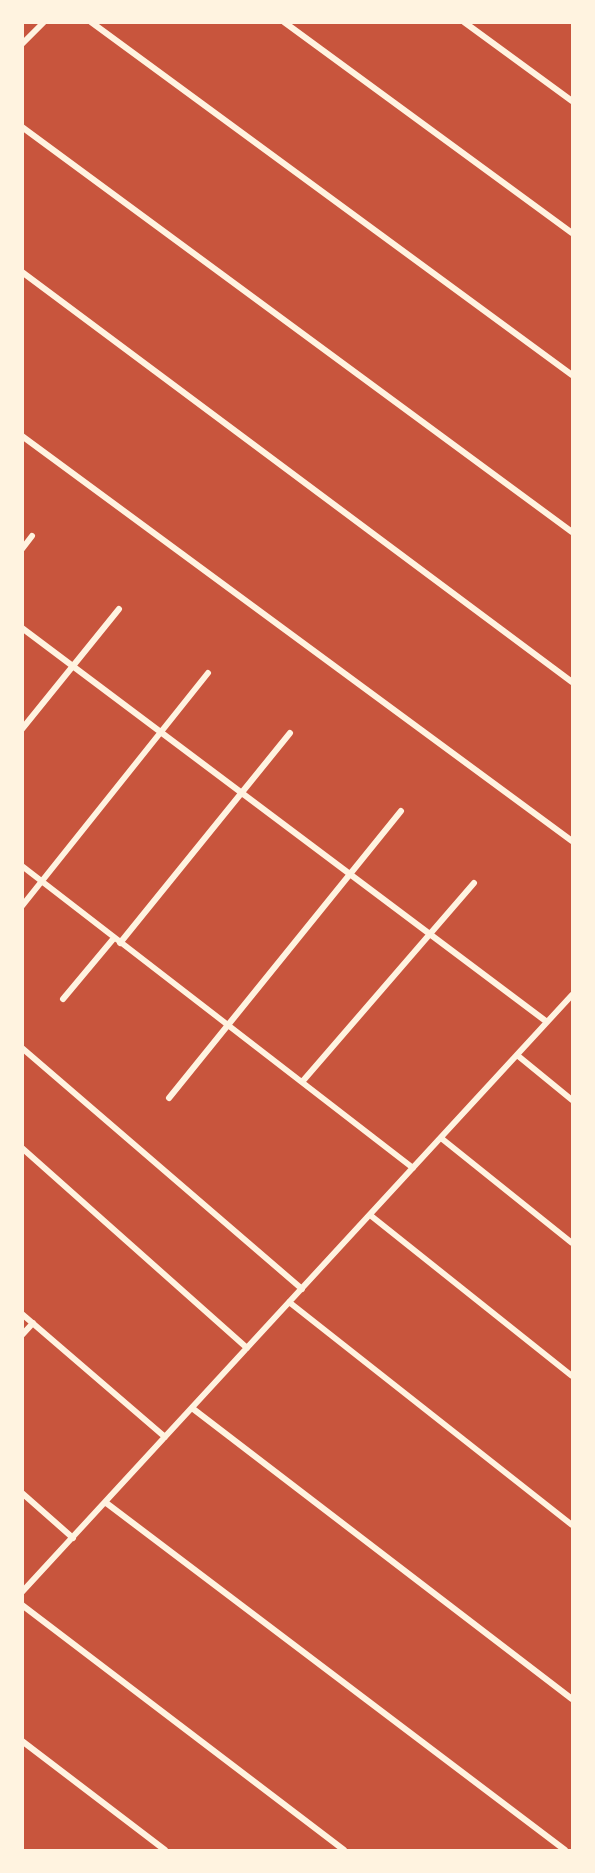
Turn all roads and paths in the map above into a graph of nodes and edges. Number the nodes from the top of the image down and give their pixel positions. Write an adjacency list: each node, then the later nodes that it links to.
1 (44, 22): 5 (street)
2 (91, 22): 10 (street)
3 (284, 22): 8 (street)
4 (464, 22): 6 (street)
5 (22, 44)
6 (573, 101)
7 (22, 127): 12 (street)
8 (573, 233)
9 (22, 272): 19 (street)
10 (573, 375)
11 (22, 436): 25 (street)
12 (573, 532)
13 (32, 536): 14 (street)
14 (22, 549)
15 (119, 609): 17 (street)
16 (22, 628): 17 (street)
17 (73, 666): 20 (street); 21 (street)
18 (208, 674): 21 (street)
19 (573, 682)
20 (22, 729)
21 (160, 733): 23 (street); 28 (street)
22 (290, 734): 23 (street)
23 (241, 793): 27 (street); 33 (street)
24 (401, 811): 27 (street)
25 (573, 841)
26 (22, 866): 28 (street)
27 (349, 875): 31 (street); 37 (street)
28 (42, 882): 30 (street); 32 (street)
29 (474, 883): 31 (street)
30 (22, 906)
31 (430, 934): 36 (street); 40 (street)
32 (114, 938): 33 (street); 35 (street)
33 (120, 943): 37 (street)
34 (573, 995): 36 (street)
35 (63, 999)
36 (548, 1022): 39 (street)
37 (228, 1025): 40 (street); 41 (street)
38 (22, 1048): 48 (street)
39 (517, 1055): 42 (street); 43 (street)
40 (302, 1082): 45 (street)
41 (169, 1098)
42 (573, 1100)
43 (441, 1138): 45 (street); 47 (street)
44 (22, 1148): 53 (street)
45 (413, 1168): 46 (street)
46 (370, 1215): 48 (street); 54 (street)
47 (573, 1242)
48 (302, 1289): 49 (street)
49 (289, 1302): 53 (street); 59 (street)
50 (22, 1314): 51 (street)
51 (33, 1323): 52 (street); 56 (street)
52 (22, 1335)
53 (247, 1348): 55 (street)
54 (573, 1376)
55 (192, 1408): 56 (street); 63 (street)
56 (165, 1437): 58 (street)
57 (22, 1494): 60 (street)
58 (105, 1502): 60 (street); 67 (street)
59 (573, 1525)
60 (73, 1538): 61 (street)
61 (23, 1590)
62 (22, 1605): 66 (street)
63 (573, 1699)
64 (22, 1741): 65 (street)
65 (165, 1851)
66 (344, 1851)
67 (565, 1851)

